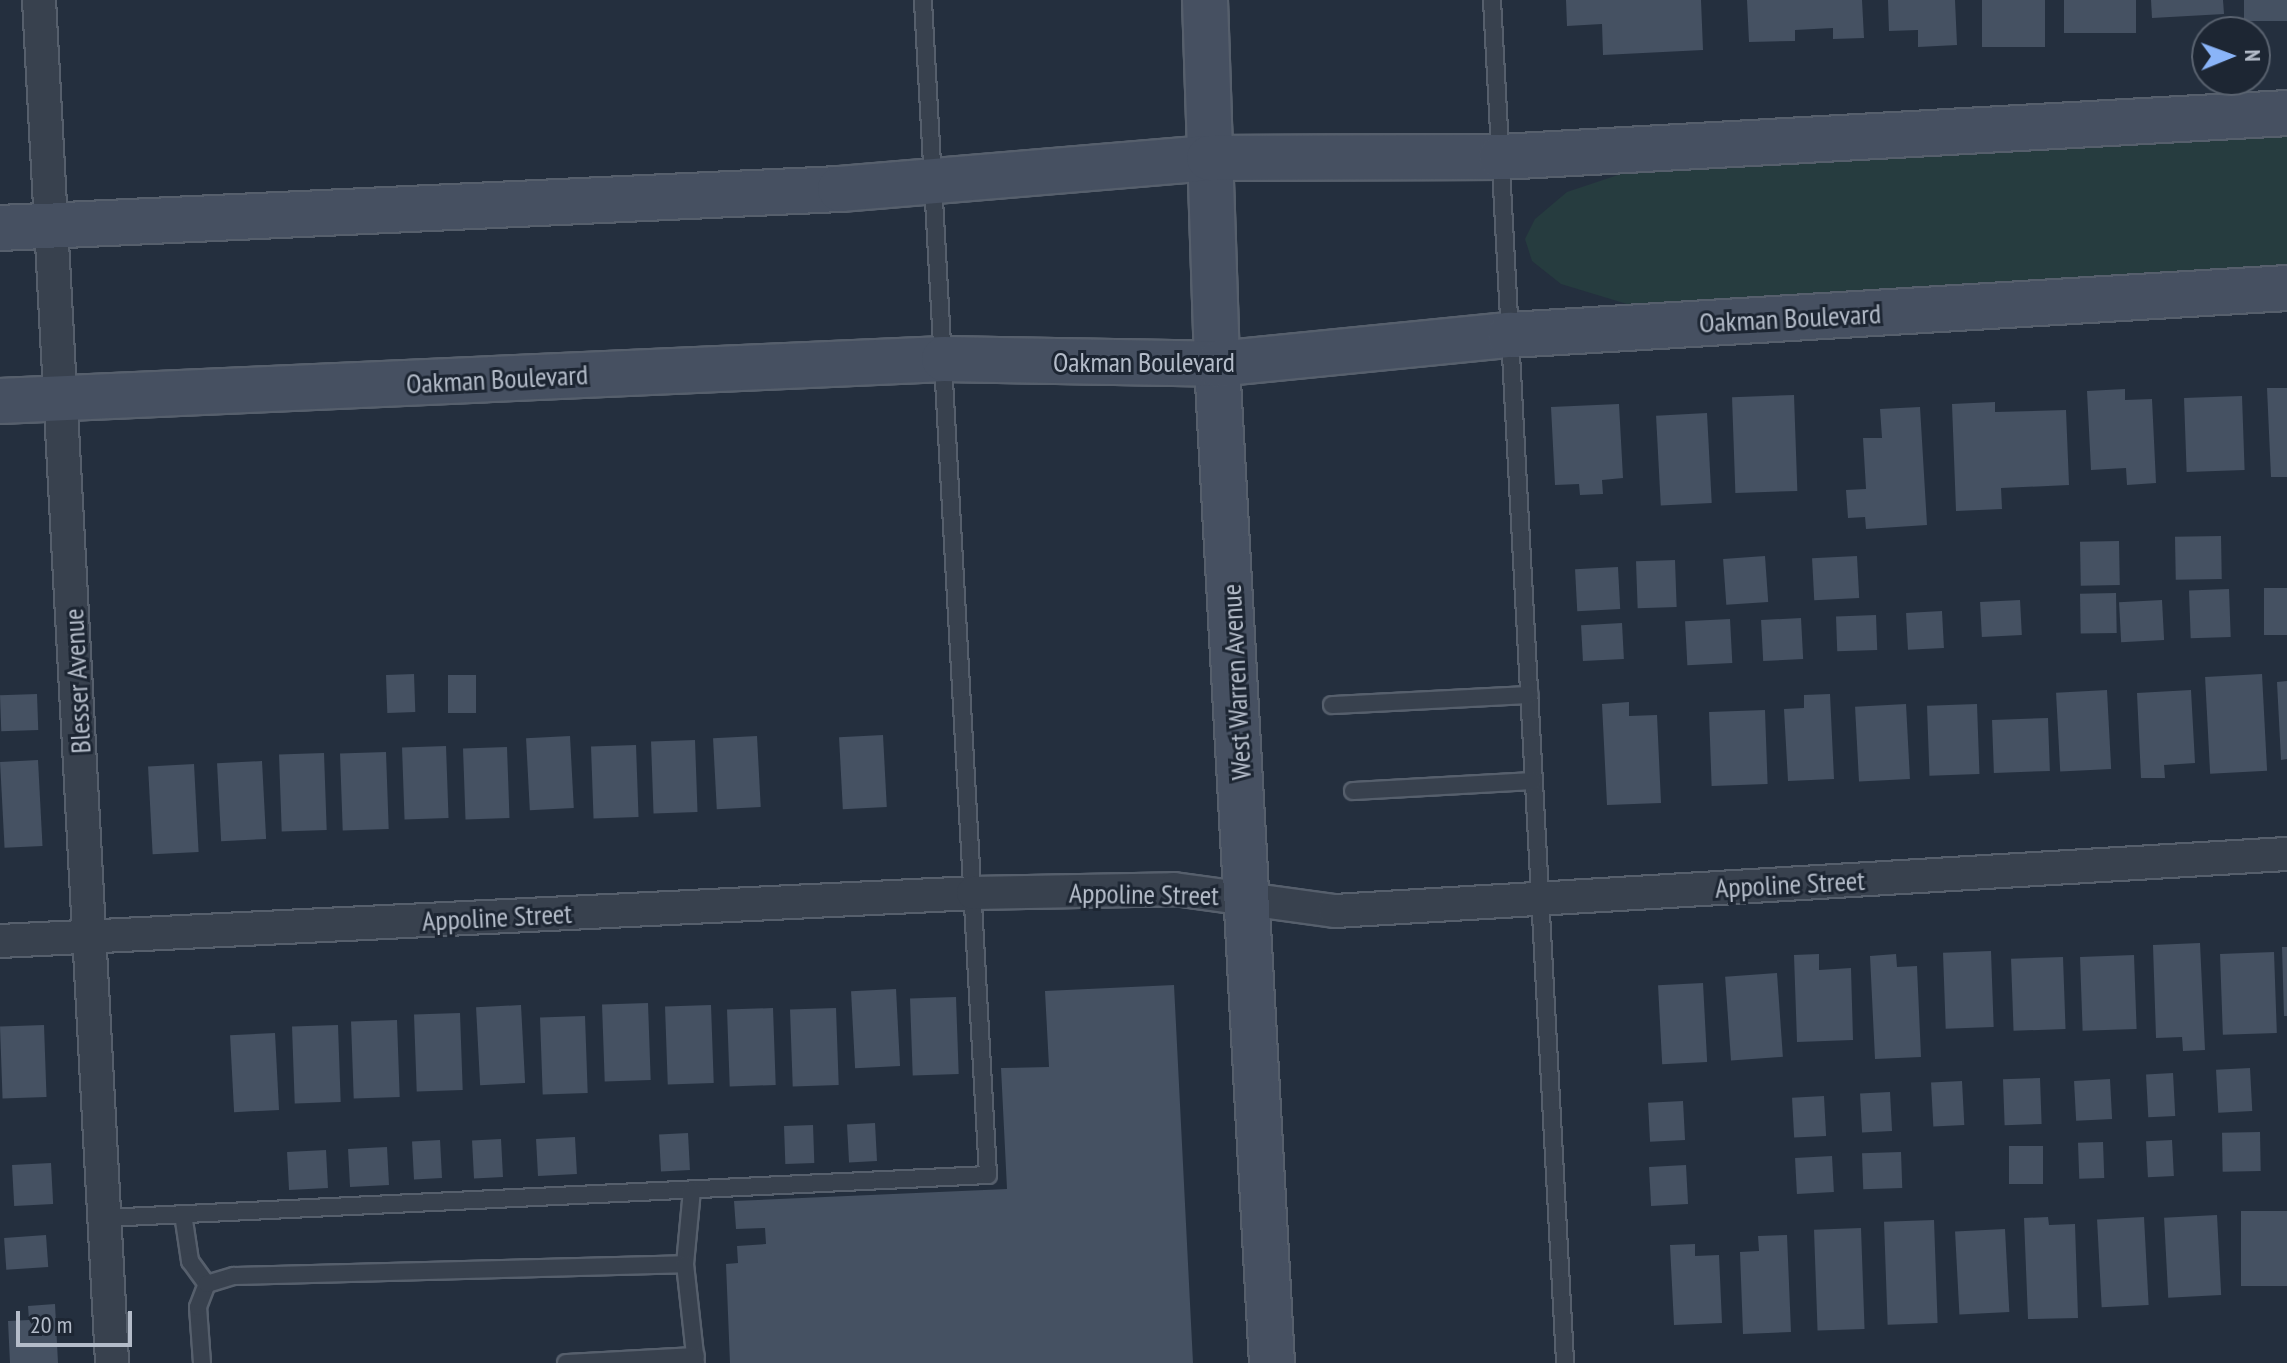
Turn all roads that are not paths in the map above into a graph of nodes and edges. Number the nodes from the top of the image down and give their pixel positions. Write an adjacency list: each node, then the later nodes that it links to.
1 (39, 0): 9 (street, Blesser Avenue)
2 (923, 0): 8 (lane)
3 (1210, 0): 7 (street, West Warren Avenue)
4 (1492, 0): 6 (lane)
5 (2287, 113): 6 (street)
6 (1501, 157): 7 (street); 12 (lane)
7 (1209, 158): 8 (street); 14 (street, West Warren Avenue)
8 (933, 179): 9 (street); 13 (lane)
9 (51, 224): 10 (street); 15 (street, Blesser Avenue)
10 (0, 228)
11 (2287, 288): 12 (street, Oakman Boulevard)
12 (1510, 335): 14 (street, Oakman Boulevard); 17 (lane)
13 (944, 359): 14 (street, Oakman Boulevard); 15 (street, Oakman Boulevard); 22 (lane)
14 (1217, 364): 23 (street, West Warren Avenue)
15 (64, 398): 16 (street, Oakman Boulevard); 25 (street, Blesser Avenue)
16 (0, 401)
17 (1530, 695): 18 (lane); 19 (lane)
18 (1332, 705)
19 (1534, 781): 20 (lane); 24 (lane)
20 (1353, 791)
21 (2287, 854): 24 (street, Appoline Street)
22 (973, 893): 23 (street, Appoline Street); 25 (street, Appoline Street); 27 (lane)
23 (1249, 898): 24 (street, Appoline Street); 36 (street, West Warren Avenue)
24 (1540, 899): 37 (lane)
25 (89, 937): 26 (street, Appoline Street); 29 (street, Blesser Avenue)
26 (0, 941)
27 (692, 1190): 28 (lane); 30 (lane)
28 (183, 1214): 29 (lane); 31 (lane)
29 (105, 1218): 33 (street, Blesser Avenue)
30 (685, 1264): 31 (lane); 32 (lane)
31 (207, 1284): 34 (lane)
32 (696, 1359): 35 (lane)
33 (112, 1363)
34 (202, 1363)
35 (566, 1363)
36 (1272, 1363)
37 (1565, 1363)

